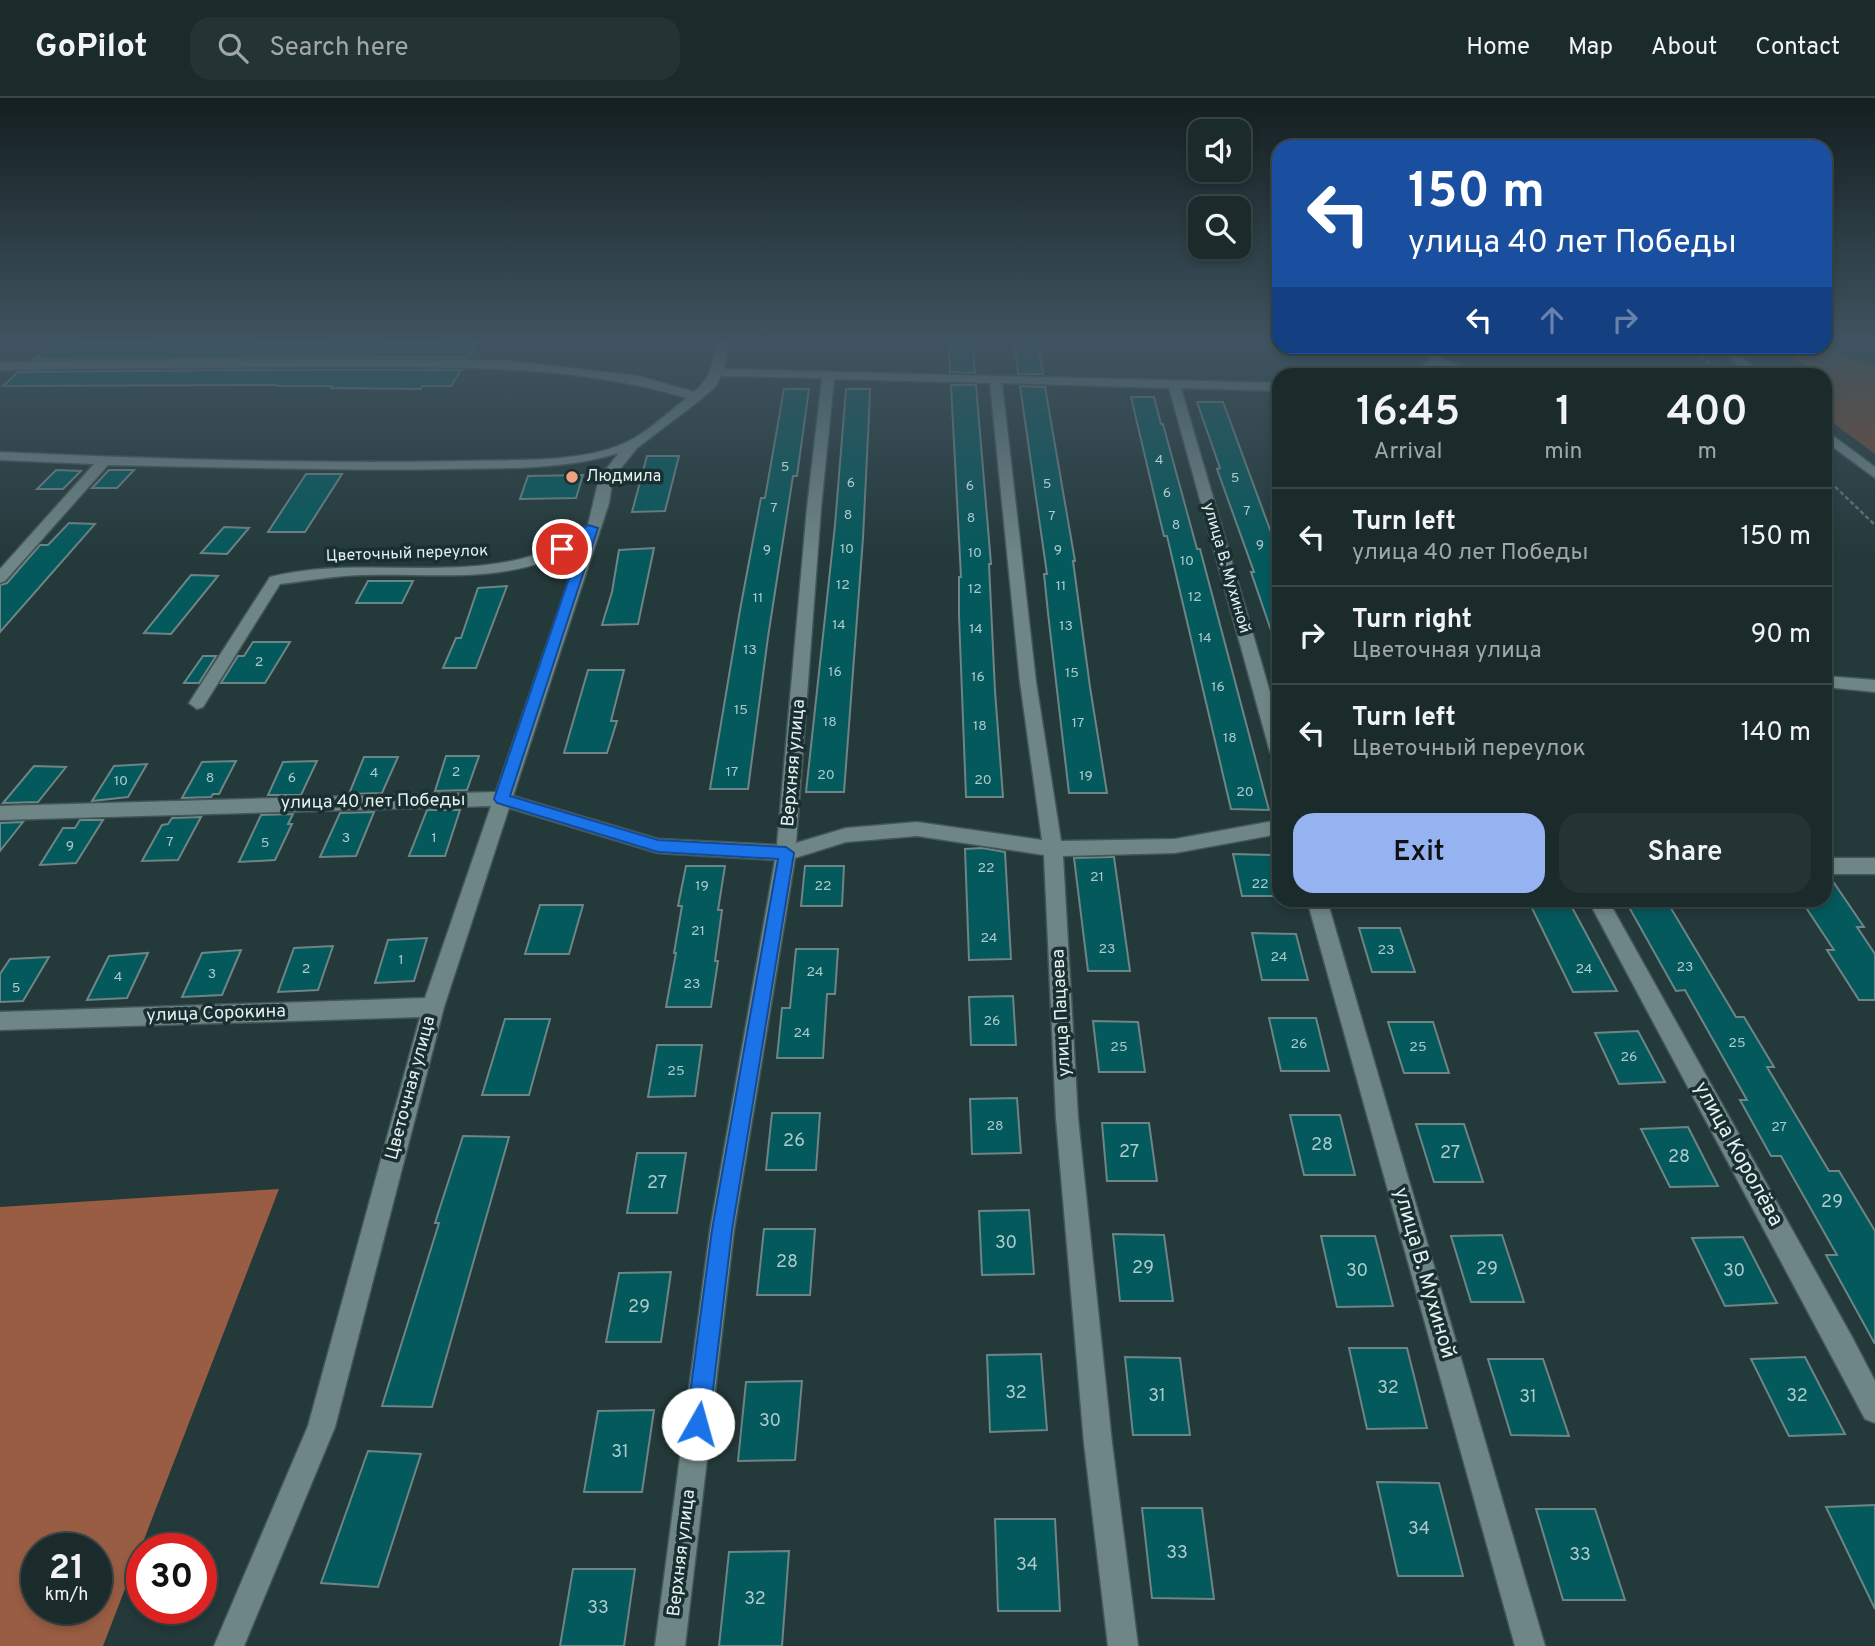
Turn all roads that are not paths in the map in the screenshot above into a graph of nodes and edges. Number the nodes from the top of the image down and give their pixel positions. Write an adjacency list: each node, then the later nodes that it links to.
1 (674, 413): 6 (street)
2 (824, 413): 20 (street, Верхняя улица)
3 (999, 413): 19 (street, улица Пацаева)
4 (1182, 413): 15 (street, улица В. Мухиной)
5 (1832, 440): 9 (main road)
6 (632, 445): 8 (street); 10 (street, Цветочная улица)
7 (0, 456): 8 (street)
8 (104, 461): 11 (street)
9 (1875, 474)
10 (593, 528): 14 (street, Цветочный переулок); 16 (street, Цветочная улица)
11 (0, 578)
12 (1832, 682): 13 (street)
13 (1875, 686)
14 (197, 704)
15 (1272, 727)
16 (502, 799): 17 (street, улица 40 лет Победы); 20 (street, улица 40 лет Победы); 25 (street, Цветочная улица)
17 (0, 813)
18 (1272, 828): 19 (street, улица 40 лет Победы)
19 (1053, 849): 20 (street, улица 40 лет Победы); 30 (street, улица Пацаева)
20 (786, 853): 29 (street, Верхняя улица)
21 (1832, 867): 22 (street)
22 (1871, 871)
23 (1319, 907): 31 (street, улица В. Мухиной)
24 (1602, 907): 27 (street, улица Королёва)
25 (433, 1007): 26 (street, улица Сорокина); 28 (street, Цветочная улица)
26 (0, 1021)
27 (1875, 1409)
28 (229, 1646)
29 (670, 1646)
30 (1123, 1646)
31 (1530, 1646)

